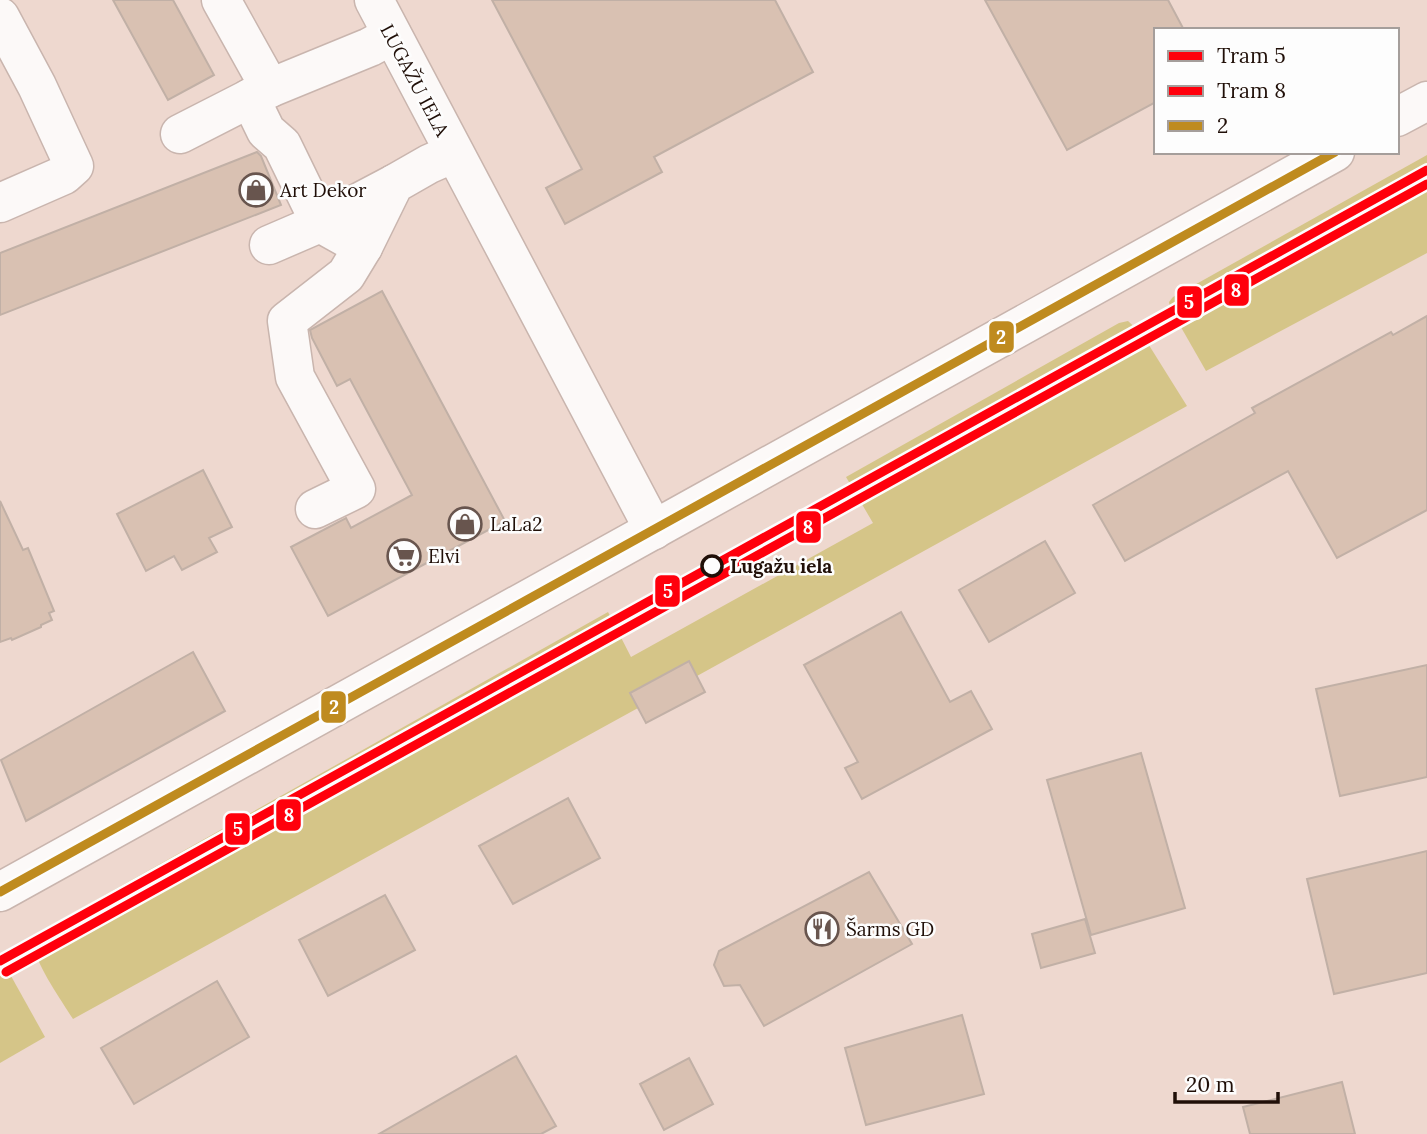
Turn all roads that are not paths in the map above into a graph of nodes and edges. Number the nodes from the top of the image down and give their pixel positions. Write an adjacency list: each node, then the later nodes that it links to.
1 (221, 0): 5 (street)
2 (374, 0): 4 (street, LUGAŽU IELA)
3 (0, 18): 12 (street)
4 (392, 35): 5 (street); 9 (street, LUGAŽU IELA)
5 (260, 93): 8 (street); 13 (street)
6 (1427, 101): 7 (street)
7 (1399, 116)
8 (180, 134)
9 (454, 153): 11 (street); 17 (street, LUGAŽU IELA)
10 (1331, 154): 17 (street)
11 (394, 184): 13 (street); 15 (street)
12 (0, 203)
13 (320, 223): 14 (street); 15 (street)
14 (269, 245)
15 (363, 247): 16 (street)
16 (315, 509)
17 (654, 530): 18 (street)
18 (0, 892)

